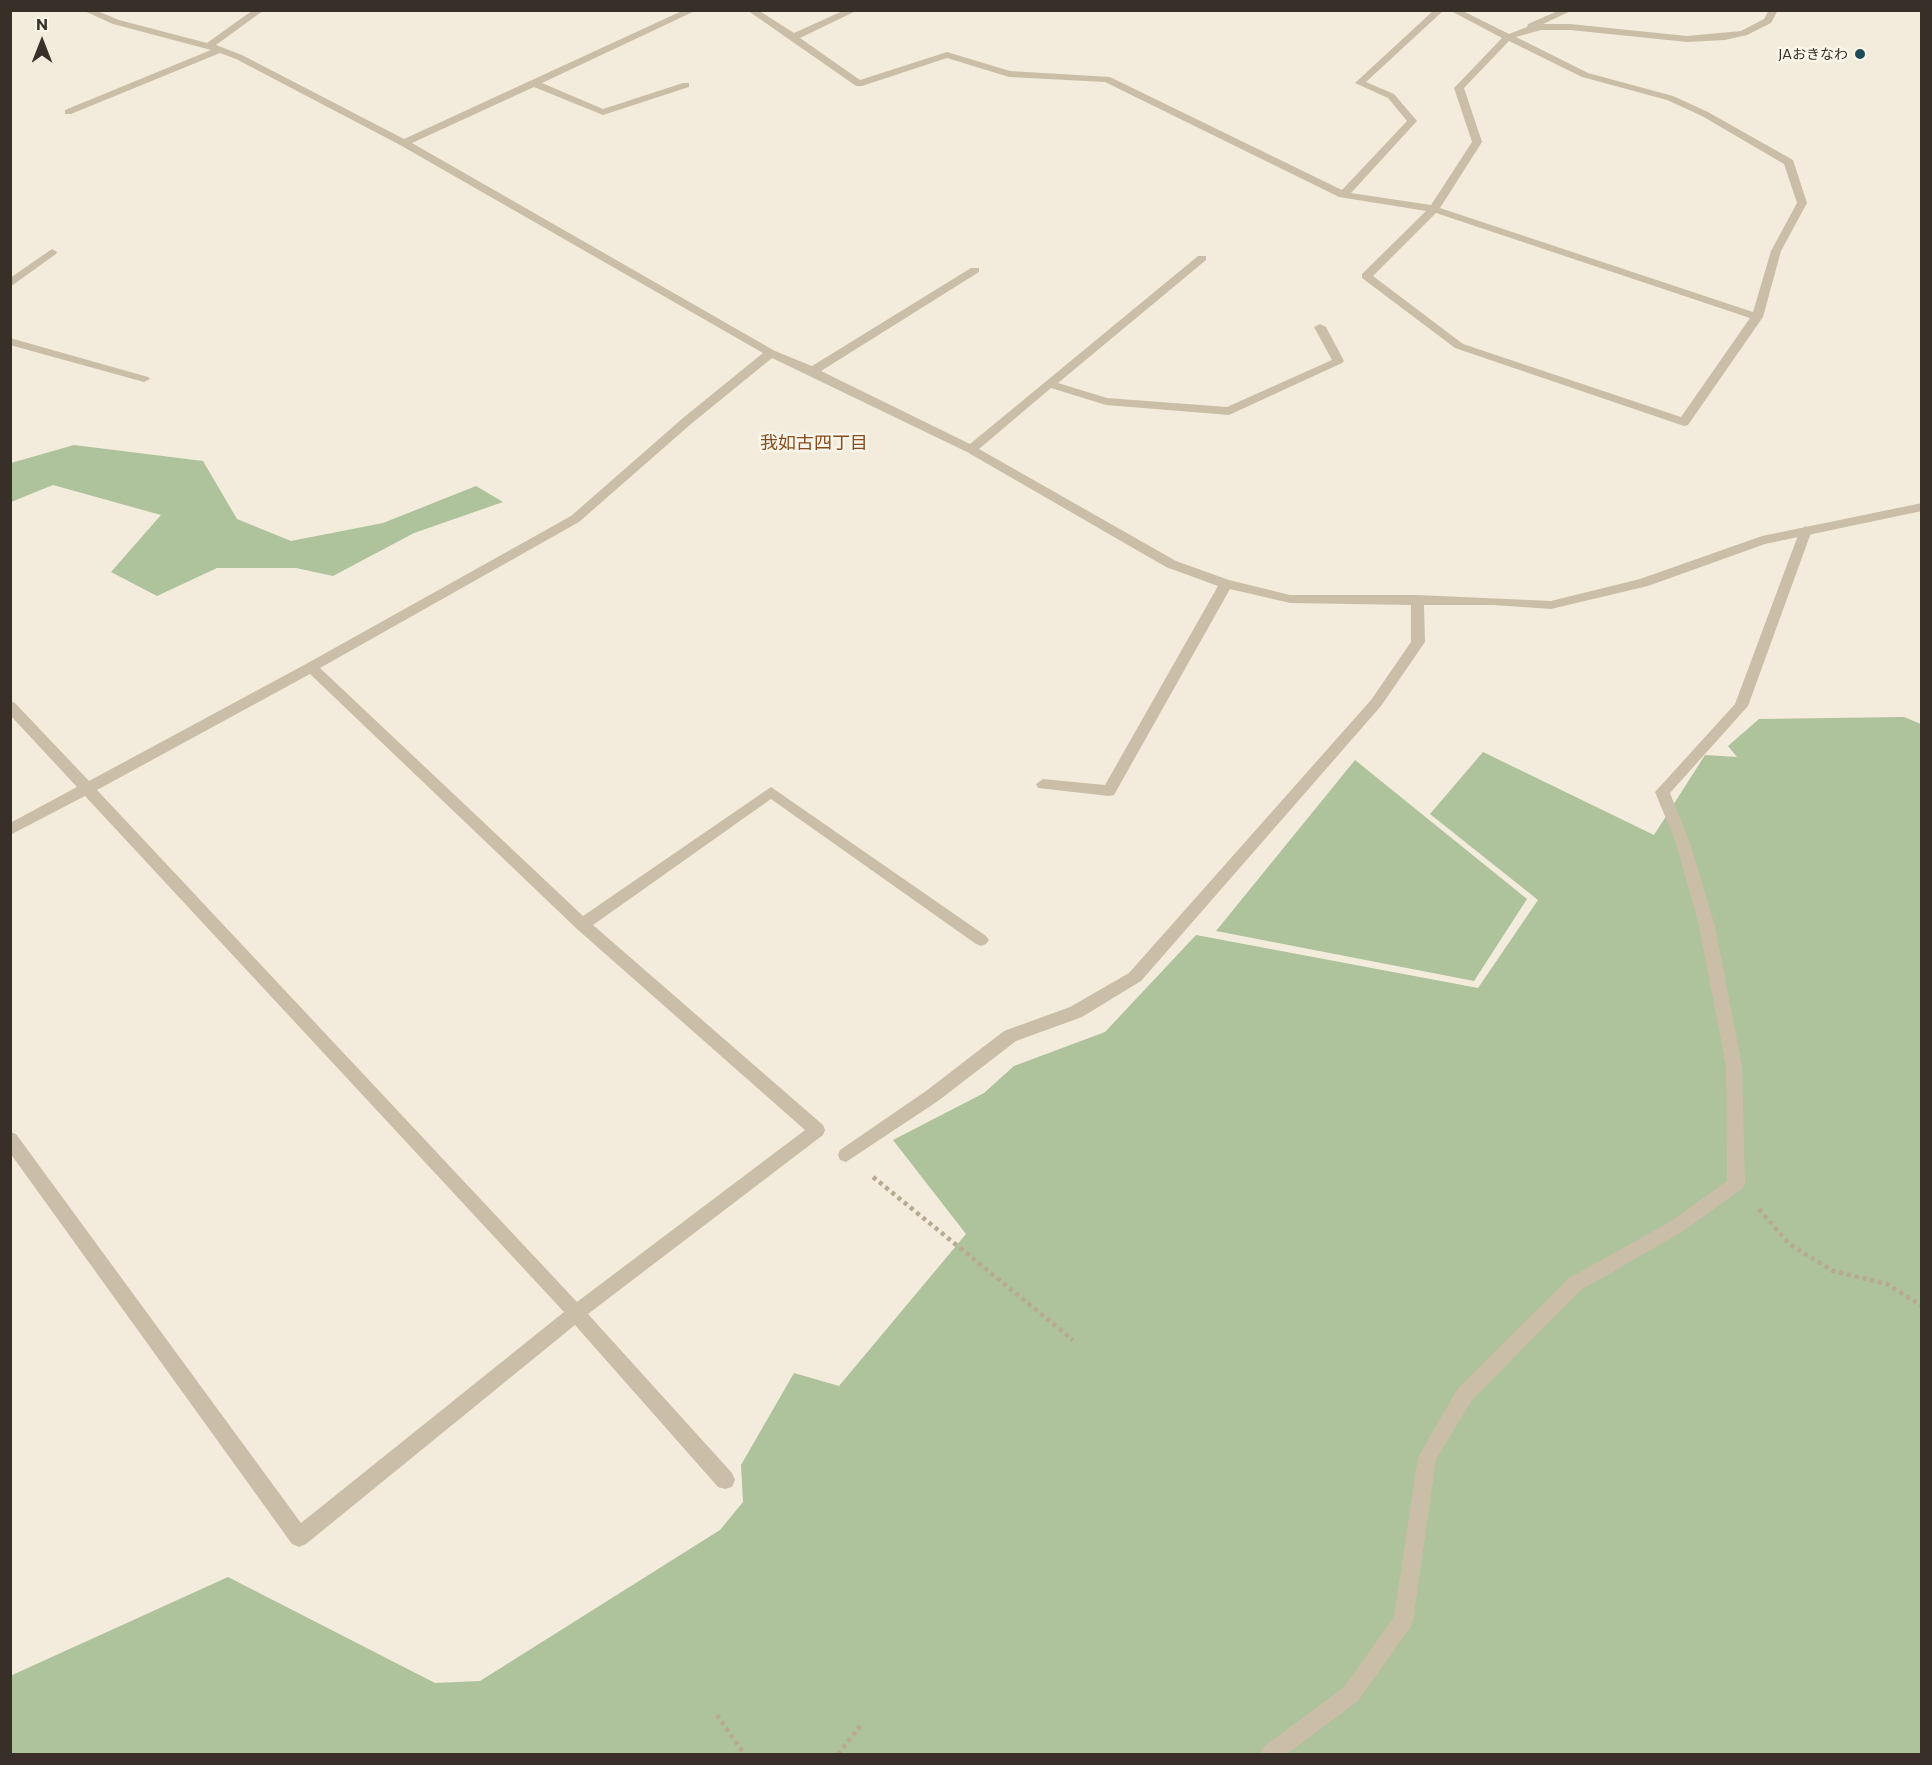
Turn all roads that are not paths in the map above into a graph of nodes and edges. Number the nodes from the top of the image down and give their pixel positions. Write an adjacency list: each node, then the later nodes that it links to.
1 (86, 10): 13 (street)
2 (260, 10): 13 (street)
3 (693, 10): 14 (street)
4 (751, 10): 11 (street)
5 (854, 10): 11 (street)
6 (1440, 10): 18 (street)
7 (1453, 10): 12 (street)
8 (1569, 10): 10 (street)
9 (1774, 10): 10 (street)
10 (1520, 32): 12 (street)
11 (793, 37): 18 (street)
12 (1507, 38): 19 (street); 24 (street)
13 (214, 48): 16 (street); 17 (street)
14 (534, 83): 15 (street); 17 (street)
15 (686, 85)
16 (68, 112)
17 (404, 143): 27 (street)
18 (1343, 195): 19 (street)
19 (1434, 209): 24 (street); 24 (street)
20 (52, 252): 23 (street)
21 (1202, 258): 30 (street)
22 (975, 270): 28 (street)
23 (10, 284)
24 (1756, 316)
25 (1320, 327): 30 (street)
26 (10, 341): 29 (street)
27 (771, 353): 28 (street); 36 (street)
28 (813, 371): 31 (street)
29 (144, 379)
30 (1049, 384): 31 (street)
31 (971, 449): 34 (street)
32 (1922, 507): 33 (street)
33 (1806, 531): 35 (street); 47 (street)
34 (1226, 584): 35 (street); 38 (street)
35 (1417, 599): 44 (street)
36 (311, 667): 39 (street); 41 (street)
37 (10, 706): 39 (street)
38 (1043, 784)
39 (89, 788): 40 (street); 45 (street)
40 (10, 830)
41 (582, 925): 42 (street); 45 (street)
42 (981, 940)
43 (10, 1139): 45 (street)
44 (846, 1155)
45 (576, 1313): 46 (street)
46 (725, 1480)
47 (1270, 1755)

